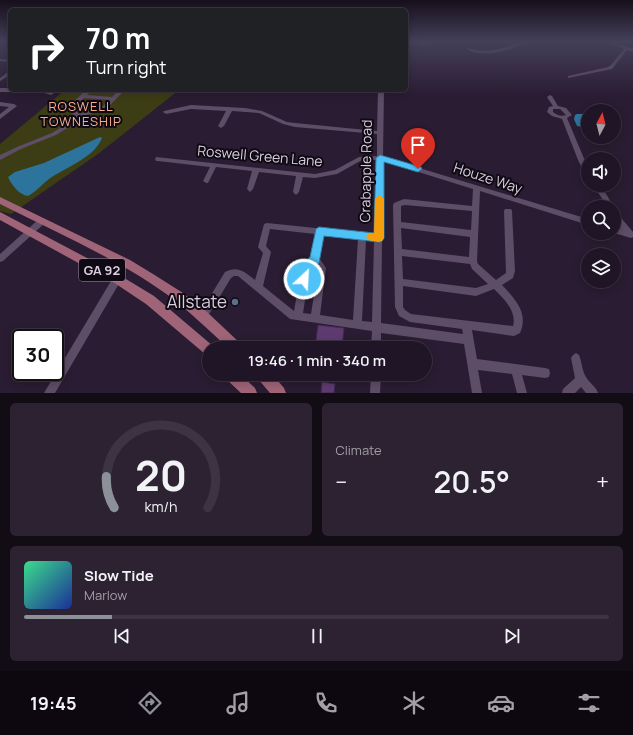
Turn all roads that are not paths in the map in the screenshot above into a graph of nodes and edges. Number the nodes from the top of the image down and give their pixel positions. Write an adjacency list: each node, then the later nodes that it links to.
1 (617, 59): 2 (street)
2 (570, 77)
3 (47, 92): 7 (street)
4 (86, 92): 8 (street)
5 (120, 92): 10 (street)
6 (381, 92): 17 (street, Crabapple Road)
7 (51, 93)
8 (82, 96): 10 (street); 14 (street)
9 (550, 97): 23 (street)
10 (113, 99): 14 (street)
11 (0, 104): 15 (street)
12 (230, 109): 13 (street); 16 (street); 17 (street)
13 (166, 112)
14 (79, 115): 18 (street)
15 (0, 117)
16 (221, 126)
17 (380, 132): 21 (street, Crabapple Road)
18 (19, 148): 19 (street); 20 (street)
19 (0, 153)
20 (0, 158)
21 (380, 158): 26 (street, Roswell Green Lane); 28 (street, Houze Way); 45 (street, Crabapple Road)
22 (158, 159): 24 (street, Roswell Green Lane)
23 (581, 162)
24 (214, 165): 25 (street, Roswell Green Lane); 27 (street)
25 (256, 170): 26 (street, Roswell Green Lane); 29 (street)
26 (300, 175): 30 (street)
27 (206, 181)
28 (476, 188): 32 (street); 35 (street, Houze Way)
29 (250, 189)
30 (296, 192)
31 (0, 200): 36 (main road, GA 92)
32 (476, 209): 38 (street); 42 (street)
33 (508, 211): 52 (street)
34 (0, 216): 40 (main road, GA 92)
35 (581, 220)
36 (42, 221): 40 (street); 54 (main road, GA 92)
37 (621, 223): 44 (street)
38 (398, 225): 42 (street); 46 (street)
39 (319, 231): 43 (street); 48 (street); 53 (street)
40 (30, 232): 47 (street); 50 (main road, GA 92)
41 (621, 232): 44 (street)
42 (474, 234): 49 (street)
43 (362, 236): 45 (street); 57 (street)
44 (632, 236)
45 (379, 238): 59 (street, Crabapple Road)
46 (398, 252): 49 (street); 51 (street)
47 (0, 259)
48 (315, 259): 55 (street); 56 (street)
49 (473, 261): 52 (street)
50 (117, 279): 63 (main road, GA 92); 72 (street)
51 (398, 282): 52 (street); 58 (street)
52 (495, 285): 58 (street)
53 (258, 287): 54 (street); 55 (street)
54 (203, 316): 61 (main road, GA 92)
55 (298, 316): 56 (street)
56 (315, 318): 57 (street)
57 (357, 325): 59 (street)
58 (466, 325): 60 (street)
59 (377, 328): 60 (street); 62 (street, Crabapple Road)
60 (469, 340): 65 (street)
61 (230, 341)
62 (376, 341)
63 (202, 344)
64 (576, 358): 68 (street)
65 (473, 364): 66 (street); 76 (street)
66 (516, 370): 67 (street); 77 (street)
67 (545, 374)
68 (581, 380): 78 (street); 79 (street)
69 (239, 381): 73 (main road)
70 (268, 381): 74 (main road)
71 (376, 381): 75 (street)
72 (49, 393)
73 (250, 393)
74 (279, 393)
75 (375, 393)
76 (477, 393)
77 (522, 393)
78 (567, 393)
79 (593, 393)

